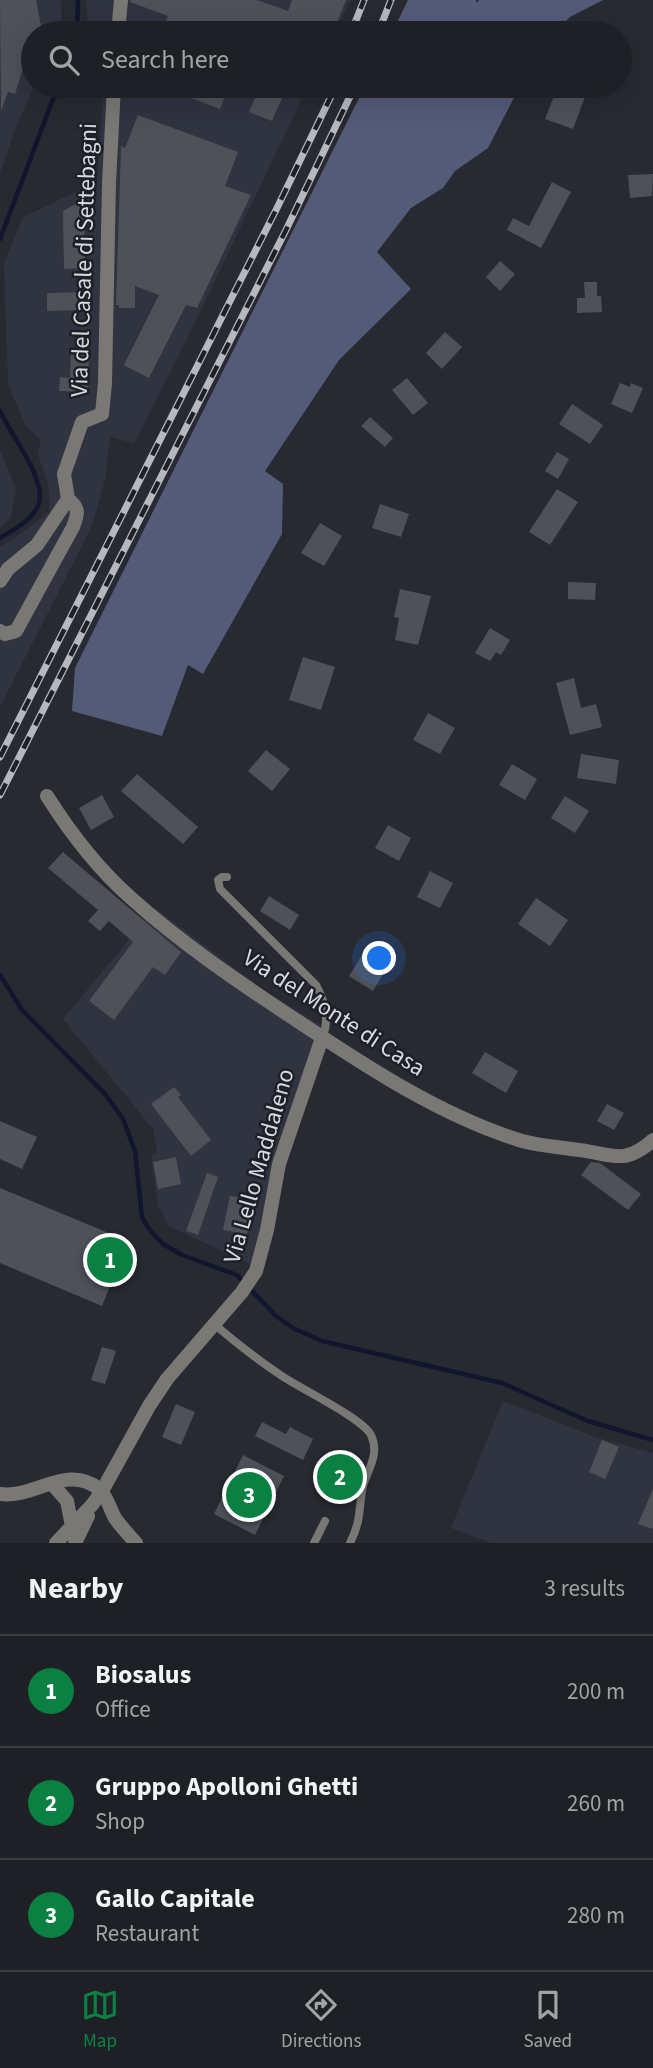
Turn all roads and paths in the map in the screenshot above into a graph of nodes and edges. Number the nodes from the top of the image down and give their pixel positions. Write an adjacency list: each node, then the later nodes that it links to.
1 (121, 0): 2 (street)
2 (119, 21)
3 (113, 98): 4 (street, Via del Casale di Settebagni)
4 (68, 499): 5 (street); 6 (street)
5 (0, 581)
6 (0, 631)
7 (47, 796): 9 (street, Via del Monte di Casa)
8 (227, 877): 9 (lane)
9 (322, 1038): 10 (street, Via del Monte di Casa); 11 (street, Via Lello Maddaleno)
10 (653, 1140)
11 (214, 1324): 14 (street, Via Lello Maddaleno); 21 (lane)
12 (49, 1485): 13 (street); 14 (street); 16 (street)
13 (0, 1494)
14 (95, 1495): 16 (street); 18 (street); 19 (street)
15 (325, 1521): 20 (lane)
16 (72, 1527): 17 (street)
17 (55, 1543)
18 (75, 1543)
19 (136, 1543)
20 (314, 1543)
21 (350, 1543)

